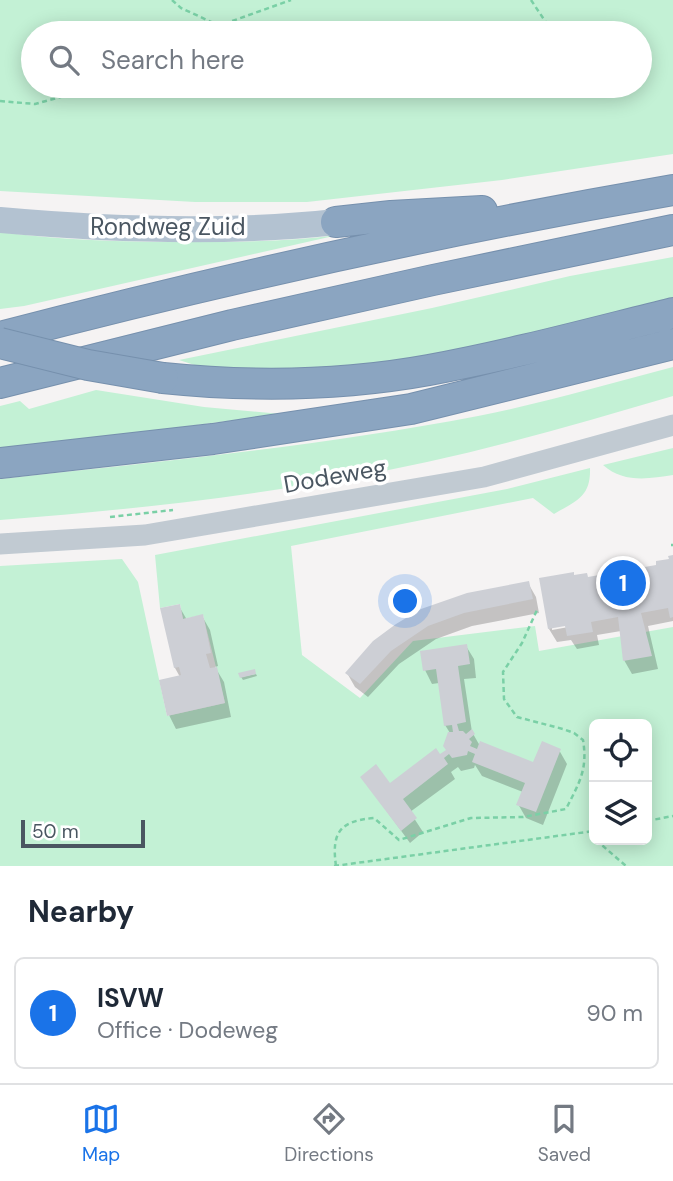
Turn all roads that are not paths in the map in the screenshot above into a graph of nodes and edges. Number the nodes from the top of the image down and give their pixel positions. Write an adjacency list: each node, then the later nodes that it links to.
1 (673, 190): 2 (highway)
2 (580, 206): 4 (highway); 7 (highway)
3 (0, 220): 4 (main road, Rondweg Zuid)
4 (335, 222)
5 (673, 230): 12 (highway)
6 (673, 313): 11 (highway)
7 (0, 337)
8 (0, 343): 11 (highway, bridge)
9 (673, 344): 10 (highway)
10 (568, 371): 11 (highway); 14 (highway)
11 (163, 377)
12 (0, 383)
13 (673, 425): 15 (street, Dodeweg)
14 (0, 463)
15 (0, 544)

